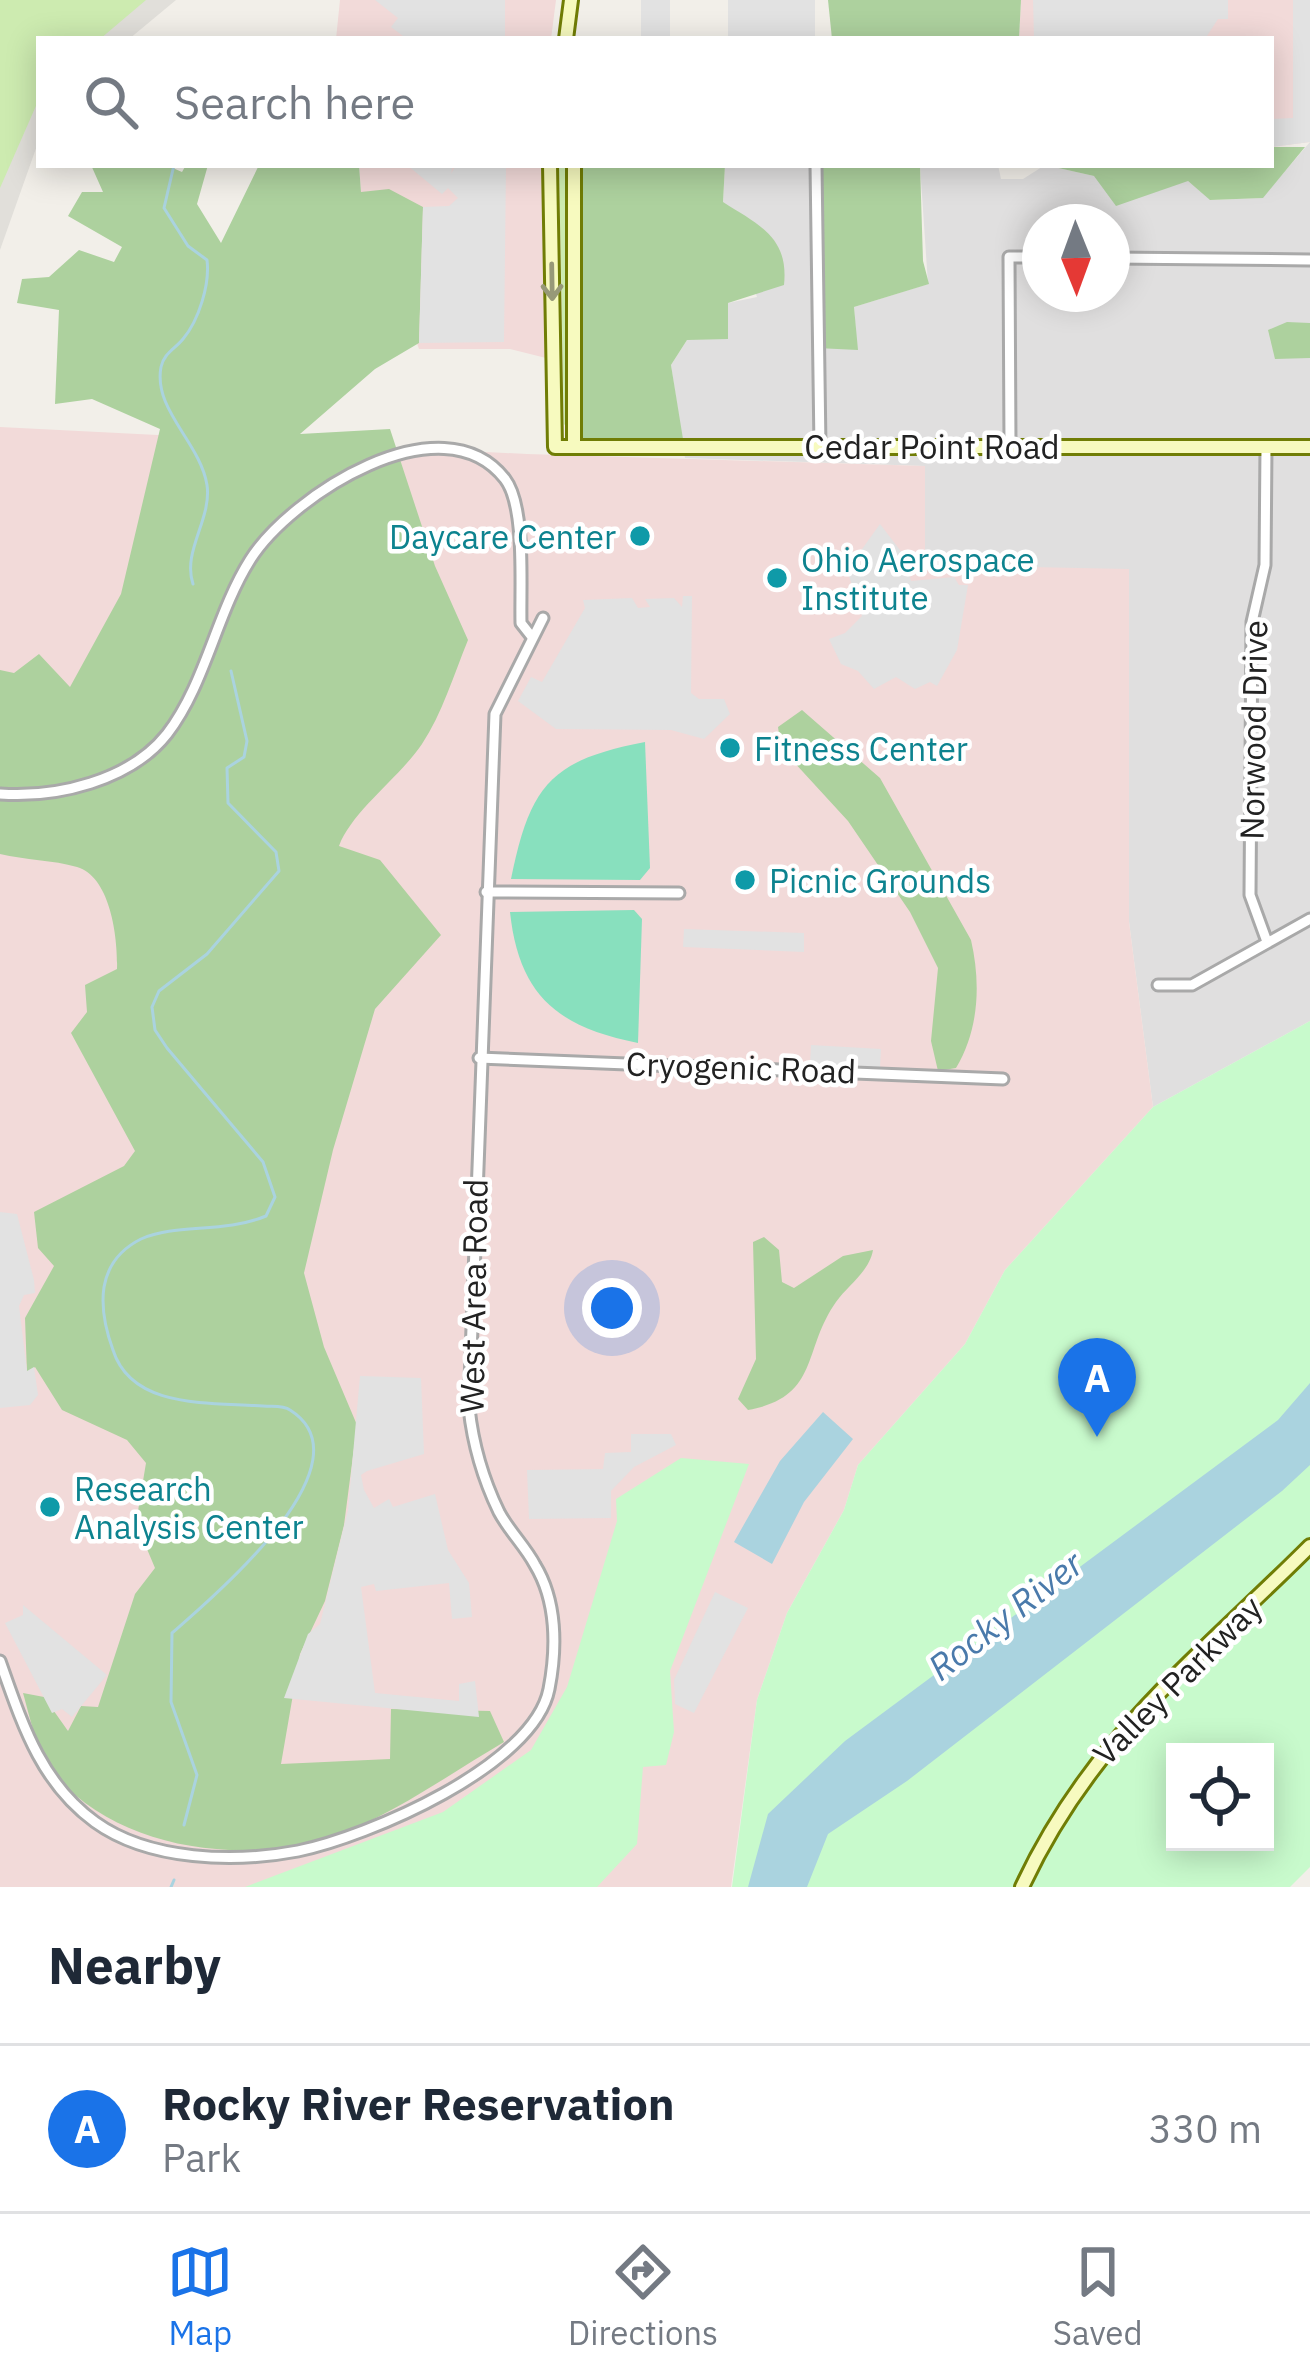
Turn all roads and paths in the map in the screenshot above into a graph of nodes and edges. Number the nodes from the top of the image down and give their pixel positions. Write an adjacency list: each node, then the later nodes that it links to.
1 (572, 0): 2 (street)
2 (566, 36)
3 (550, 168): 10 (street, Cedar Point Road, one-way to 10)
4 (574, 168): 10 (street)
5 (816, 168): 11 (street)
6 (1022, 257): 9 (street)
7 (1130, 258): 8 (street)
8 (1310, 260)
9 (1010, 446): 11 (street, Cedar Point Road); 13 (street, Cedar Point Road)
10 (574, 447): 11 (street, Cedar Point Road)
11 (820, 447)
12 (1310, 447): 13 (street, Cedar Point Road)
13 (1266, 448): 20 (street, Norwood Drive)
14 (543, 618): 15 (street, West Area Road)
15 (532, 637): 16 (street); 17 (street, West Area Road)
16 (0, 794)
17 (486, 892): 18 (street); 22 (street, West Area Road)
18 (679, 893)
19 (1310, 919): 20 (street)
20 (1266, 939): 21 (street)
21 (1158, 985)
22 (479, 1058): 23 (street, Cryogenic Road); 25 (street, West Area Road)
23 (1003, 1079)
24 (1310, 1546): 26 (street, Valley Parkway)
25 (0, 1661)
26 (1022, 1887)

